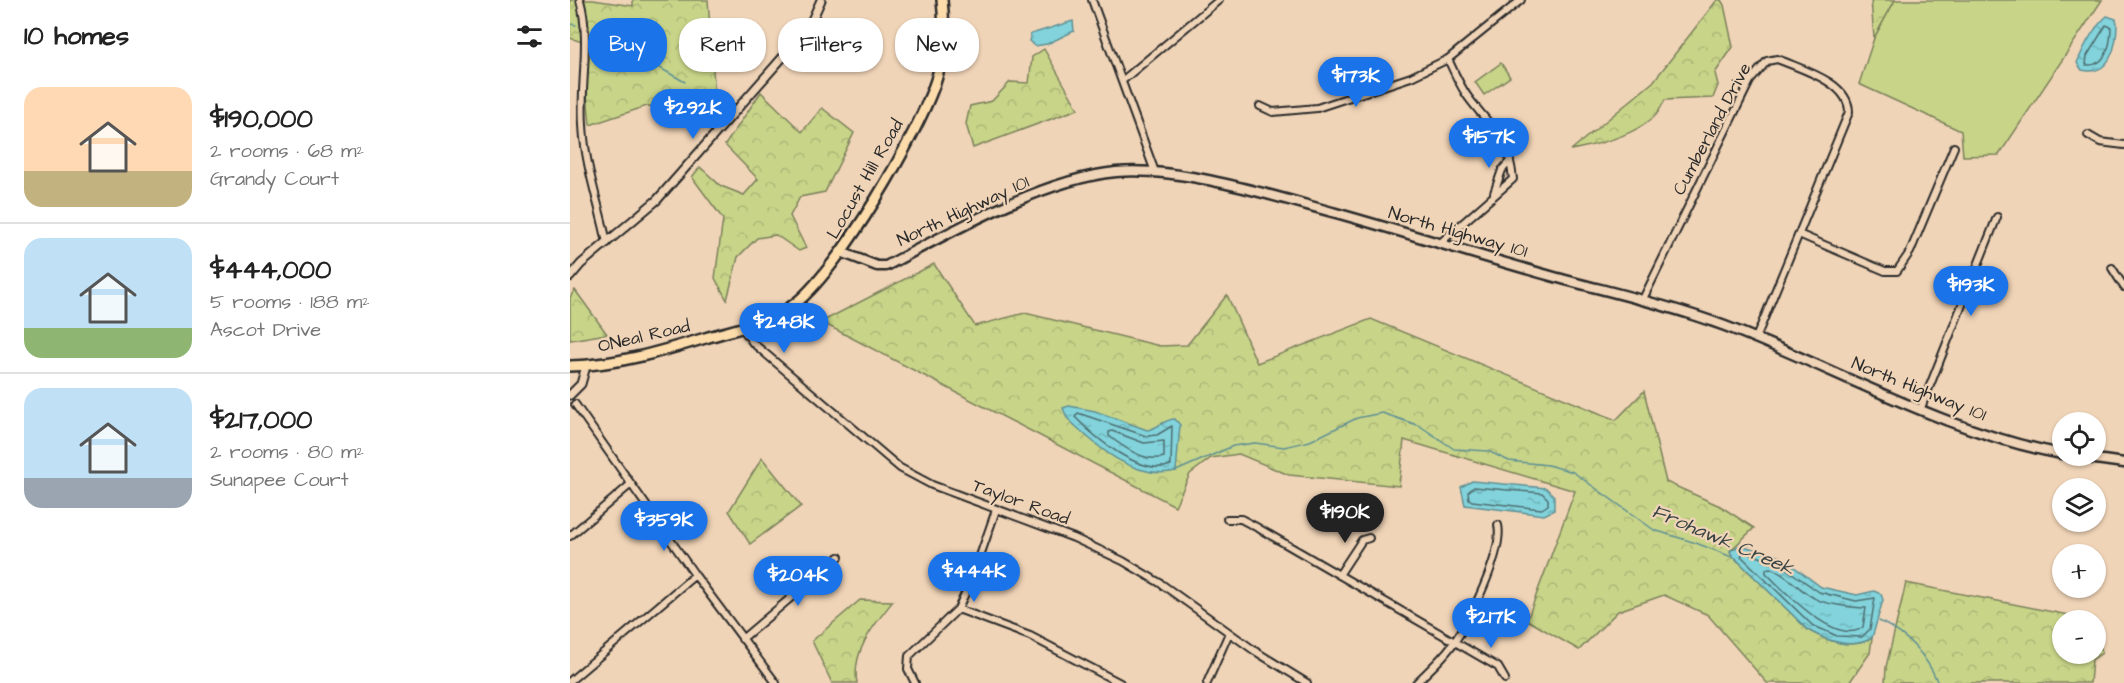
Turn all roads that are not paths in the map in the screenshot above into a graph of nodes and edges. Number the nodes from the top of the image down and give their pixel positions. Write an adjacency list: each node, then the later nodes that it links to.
1 (580, 0): 18 (street)
2 (942, 0): 20 (main road, Locust Hill Road)
3 (1092, 0): 8 (street)
4 (1219, 0): 8 (street)
5 (1521, 0): 7 (street)
6 (818, 1): 18 (street)
7 (1448, 59): 9 (street); 13 (street)
8 (1124, 80): 14 (street)
9 (1260, 106)
10 (2088, 135): 11 (street)
11 (2124, 145)
12 (1954, 147): 17 (street)
13 (1510, 161): 15 (street); 15 (street)
14 (1155, 172): 19 (main road, North Highway 101); 20 (main road, North Highway 101)
15 (1494, 193): 19 (street)
16 (1997, 217): 31 (street)
17 (1801, 235): 24 (street, Cumberland Drive); 26 (street, Cumberland Drive)
18 (607, 243): 22 (street)
19 (1439, 244): 24 (main road, North Highway 101)
20 (841, 252): 25 (main road, Locust Hill Road)
21 (2112, 268): 23 (street)
22 (570, 277)
23 (2124, 287)
24 (1642, 301): 26 (main road, North Highway 101)
25 (743, 329): 28 (main road, ONeal Road); 36 (street, Taylor Road)
26 (1756, 338): 31 (main road, North Highway 101)
27 (570, 366): 28 (main road)
28 (586, 366): 29 (street, ONeal Road)
29 (570, 395)
30 (575, 404): 35 (street)
31 (1921, 408): 32 (main road, North Highway 101)
32 (2052, 452)
33 (2106, 460): 34 (main road)
34 (2124, 463)
35 (631, 484): 39 (street); 42 (street)
36 (996, 510): 44 (street); 45 (street, Taylor Road)
37 (1227, 519): 43 (street)
38 (1498, 525): 47 (street)
39 (570, 536)
40 (1369, 538): 43 (street)
41 (839, 557): 46 (street)
42 (695, 575): 46 (street); 49 (street)
43 (1339, 575): 47 (street)
44 (958, 609): 51 (street); 52 (street)
45 (1229, 633): 53 (street); 54 (street, Taylor Road)
46 (742, 639): 50 (street)
47 (1455, 641): 48 (street); 55 (street)
48 (1505, 679)
49 (570, 681)
50 (774, 682)
51 (915, 683)
52 (1120, 683)
53 (1208, 683)
54 (1307, 683)
55 (1416, 683)

